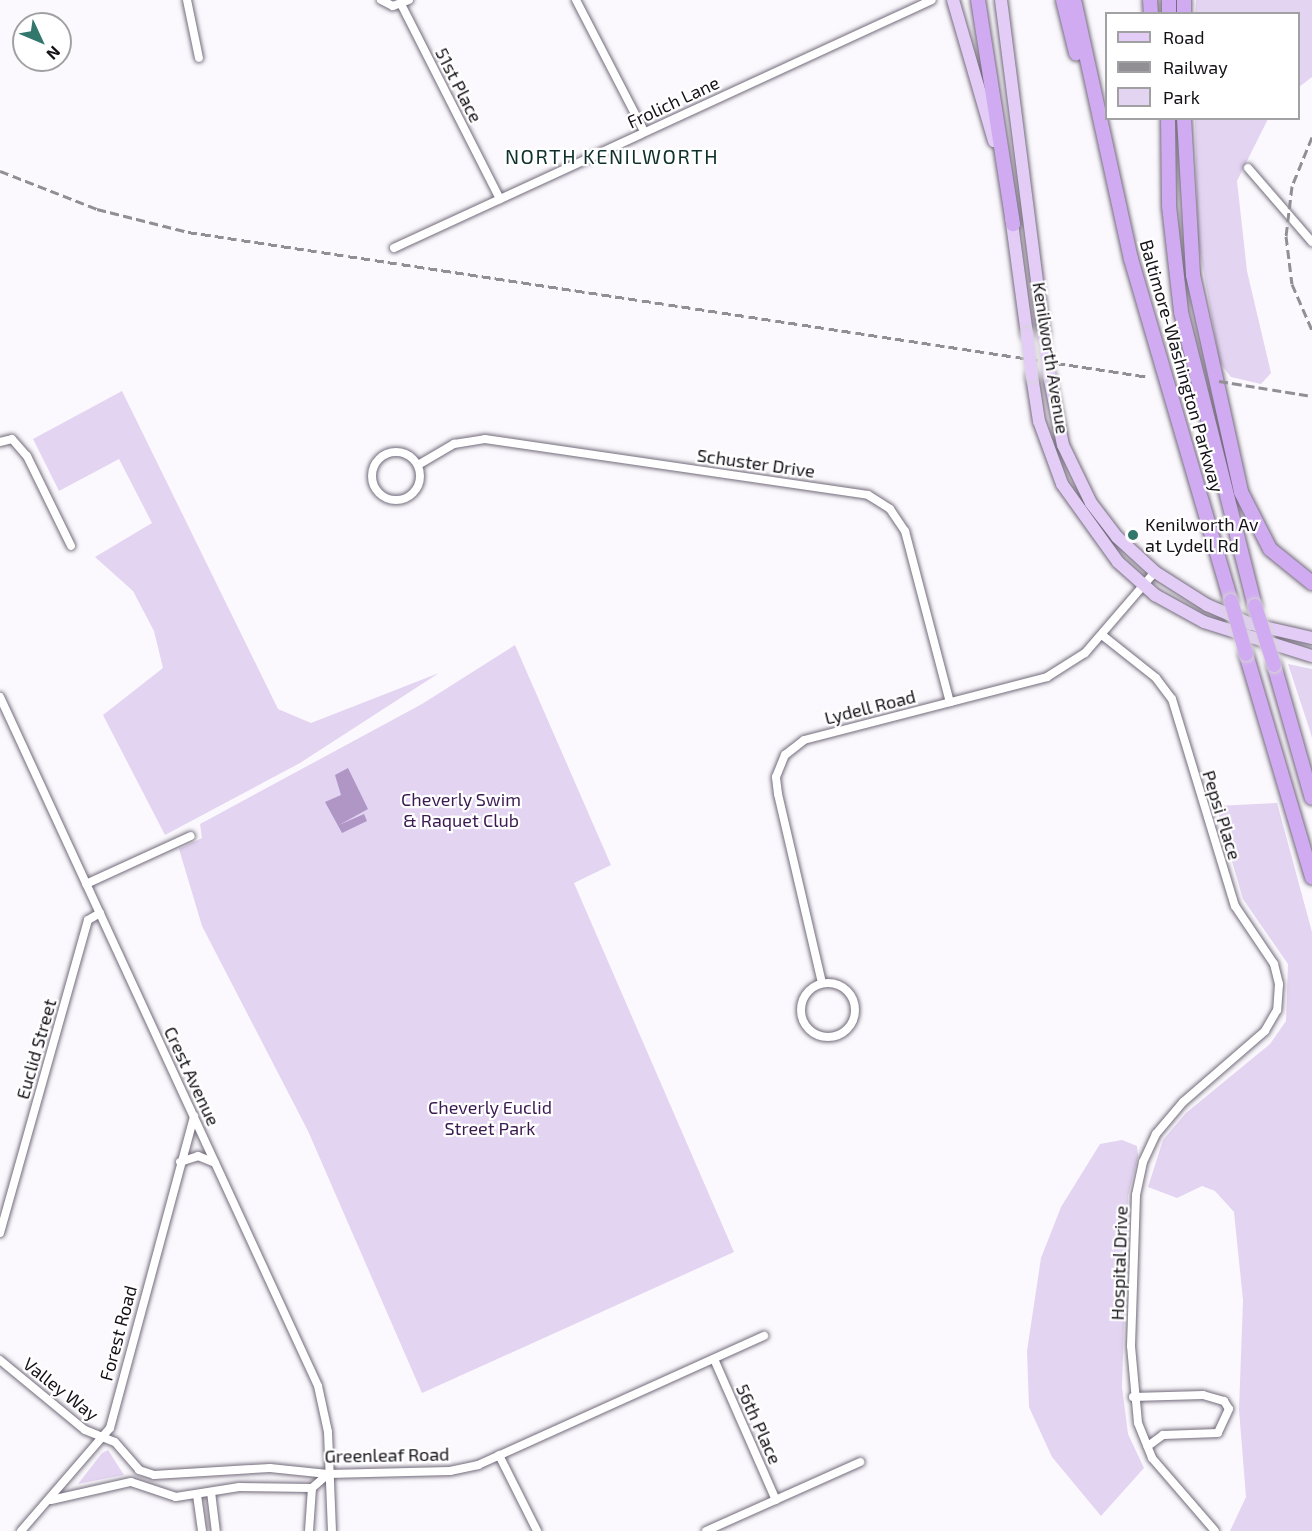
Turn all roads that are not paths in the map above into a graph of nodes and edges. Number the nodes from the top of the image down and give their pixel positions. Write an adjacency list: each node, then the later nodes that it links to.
1 (187, 0): 11 (street)
2 (381, 0): 10 (street, 51st Place)
3 (576, 0): 16 (street)
4 (932, 0): 16 (street, Frolich Lane)
5 (953, 0): 20 (main road, Kenilworth Avenue)
6 (978, 0): 20 (highway)
7 (1001, 0): 26 (main road, Kenilworth Avenue, bridge)
8 (1063, 0): 12 (highway)
9 (1074, 0): 12 (highway, Baltimore-Washington Parkway)
10 (405, 2): 19 (street, 51st Place)
11 (199, 58)
12 (1095, 114): 36 (highway, Baltimore-Washington Parkway, bridge)
13 (1162, 120): 18 (highway)
14 (1168, 120): 18 (highway, Baltimore-Washington Parkway)
15 (1184, 120): 27 (highway)
16 (644, 131): 19 (street, Frolich Lane)
17 (1248, 168): 21 (street)
18 (1168, 175): 34 (highway, Baltimore-Washington Parkway, bridge)
19 (500, 199): 22 (street, Frolich Lane)
20 (1013, 224): 28 (main road, Kenilworth Avenue, bridge)
21 (1312, 242)
22 (394, 248)
23 (0, 442): 25 (street)
24 (418, 465): 24 (street); 33 (street, Schuster Drive)
25 (71, 546)
26 (1155, 572): 28 (street, Lydell Road); 30 (main road, Kenilworth Avenue)
27 (1312, 583)
28 (1143, 586): 29 (street, Lydell Road); 31 (main road, Kenilworth Avenue)
29 (1102, 635): 33 (street, Lydell Road); 40 (street, Pepsi Place)
30 (1312, 638)
31 (1312, 656)
32 (0, 698): 37 (street, Crest Avenue)
33 (950, 702): 39 (street, Lydell Road)
34 (1312, 798)
35 (191, 836): 37 (street)
36 (1312, 877)
37 (86, 884): 38 (street, Crest Avenue)
38 (100, 913): 41 (street, Crest Avenue); 44 (street, Euclid Street)
39 (822, 983): 39 (street)
40 (1272, 1022): 48 (street, Hospital Drive)
41 (194, 1116): 42 (street, Forest Road); 43 (street, Crest Avenue)
42 (180, 1162): 43 (street); 49 (street, Forest Road)
43 (216, 1164): 54 (street, Crest Avenue)
44 (0, 1233)
45 (764, 1336): 46 (street, Greenleaf Road)
46 (714, 1359): 51 (street, Greenleaf Road); 59 (street, 56th Place)
47 (0, 1360): 49 (street, Valley Way)
48 (1133, 1397): 50 (street, Hospital Drive); 50 (street)
49 (106, 1437): 53 (street); 60 (street, Forest Road)
50 (1148, 1446): 68 (street, Hospital Drive)
51 (499, 1455): 54 (street, Greenleaf Road); 66 (street)
52 (860, 1462): 59 (street)
53 (139, 1470): 54 (street, Greenleaf Road); 55 (street)
54 (328, 1474): 56 (street); 65 (street, Crest Avenue)
55 (131, 1482): 58 (street, Greenleaf Road); 60 (street)
56 (312, 1488): 57 (street, Greenleaf Road); 64 (street)
57 (211, 1492): 58 (street, Greenleaf Road); 63 (street)
58 (197, 1495): 62 (street)
59 (776, 1500): 67 (street)
60 (50, 1501): 61 (street, Forest Road)
61 (21, 1531)
62 (202, 1531)
63 (216, 1531)
64 (309, 1531)
65 (332, 1531)
66 (537, 1531)
67 (706, 1531)
68 (1215, 1531)

